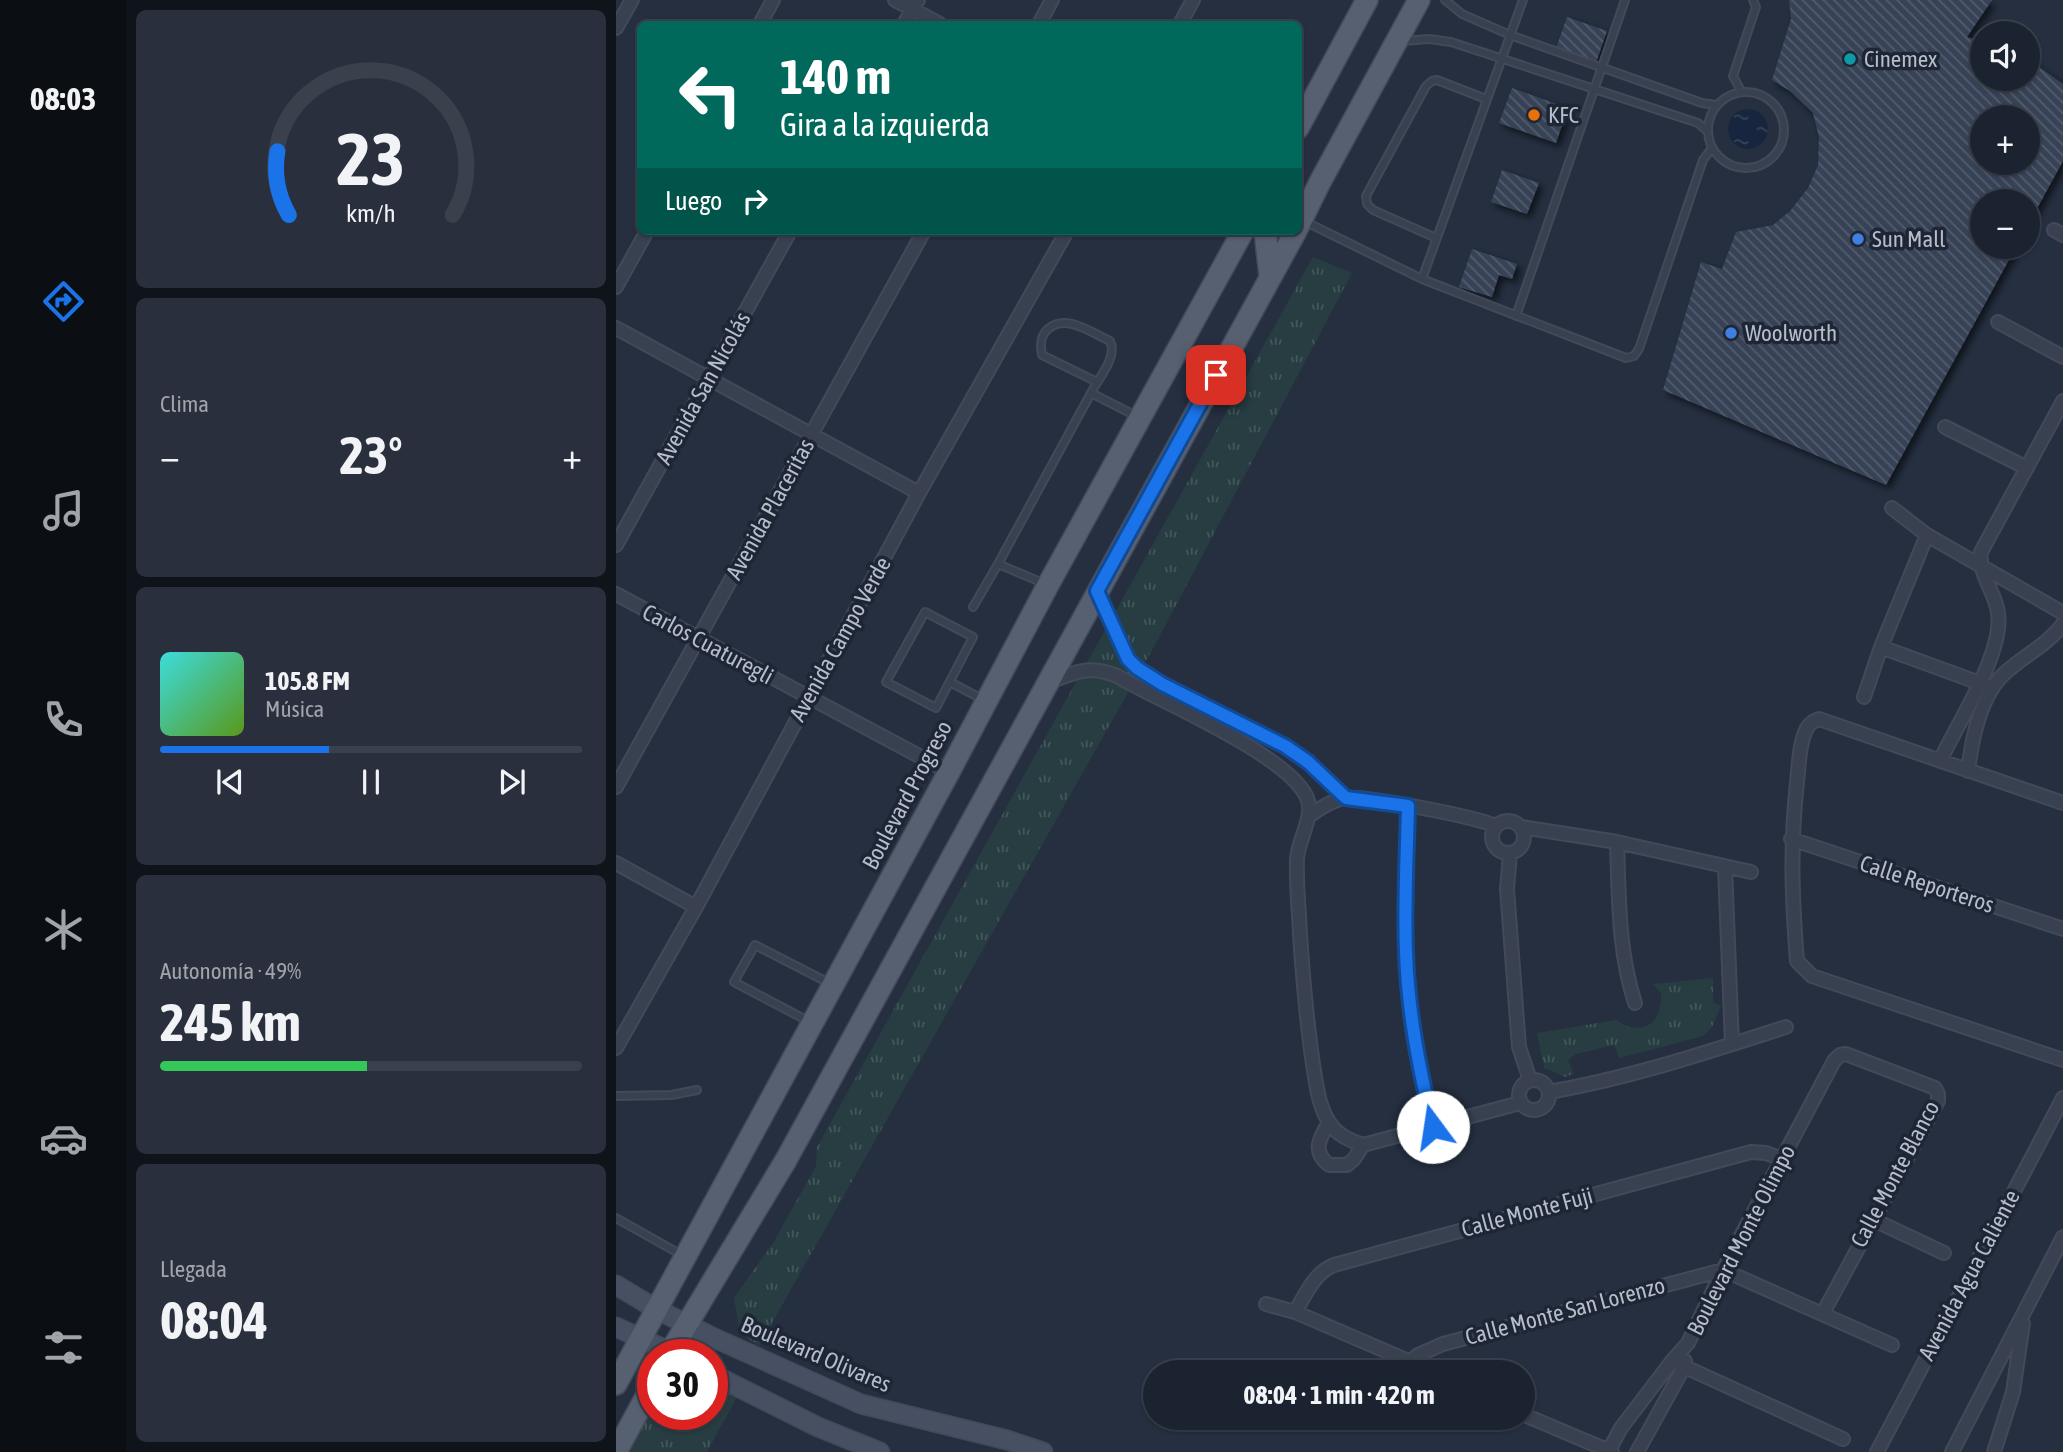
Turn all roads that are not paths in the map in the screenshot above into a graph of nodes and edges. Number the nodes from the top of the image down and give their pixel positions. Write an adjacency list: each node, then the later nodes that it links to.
1 (632, 0): 18 (street)
2 (773, 0): 13 (street)
3 (895, 0): 12 (street)
4 (1052, 0): 16 (street)
5 (1193, 0): 17 (street)
6 (1367, 0): 27 (main road)
7 (1419, 0): 20 (main road)
8 (1445, 0): 19 (lane)
9 (1523, 0): 19 (lane)
10 (1625, 0): 22 (lane)
11 (1753, 0): 24 (lane)
12 (915, 5): 14 (street); 15 (street)
13 (762, 21)
14 (906, 21)
15 (936, 21)
16 (1041, 21)
17 (1182, 21)
18 (616, 28)
19 (1510, 35): 21 (lane); 22 (lane)
20 (1397, 42): 21 (lane); 30 (main road)
21 (1501, 57): 23 (lane); 25 (lane)
22 (1601, 68): 23 (lane); 26 (lane)
23 (1594, 88): 28 (lane); 45 (lane)
24 (1741, 91): 26 (lane); 29 (lane)
25 (1486, 99): 41 (lane); 41 (lane)
26 (1716, 104): 28 (lane)
27 (1302, 121)
28 (1707, 131): 29 (lane)
29 (1712, 148): 45 (lane)
30 (1320, 182): 31 (main road); 32 (main road)
31 (1302, 187)
32 (1302, 220)
33 (1302, 227): 43 (lane)
34 (645, 235): 44 (street)
35 (788, 235): 49 (street, Avenida San Nicolás)
36 (922, 235): 55 (street, Avenida Placeritas)
37 (1065, 235): 57 (street, Avenida Campo Verde)
38 (1241, 235): 53 (main road, Boulevard Progreso)
39 (1265, 235): 42 (main road)
40 (1294, 235): 42 (main road)
41 (1436, 238): 43 (lane)
42 (1270, 276): 64 (main road)
43 (1422, 279): 45 (lane)
44 (616, 287)
45 (1516, 316)
46 (1998, 322): 48 (street)
47 (616, 328): 49 (street)
48 (2063, 357)
49 (708, 379): 55 (street); 60 (street, Avenida San Nicolás)
50 (1097, 382): 50 (lane); 51 (lane)
51 (1091, 393): 53 (lane); 61 (lane)
52 (2063, 401): 56 (street)
53 (1140, 418): 63 (main road, Boulevard Progreso)
54 (1945, 427): 56 (street)
55 (811, 434): 57 (street); 69 (street, Avenida Placeritas)
56 (2027, 468): 62 (street)
57 (919, 494): 75 (street, Avenida Campo Verde)
58 (1892, 508): 59 (street)
59 (1927, 535): 62 (street); 70 (street)
60 (616, 545)
61 (998, 564): 63 (lane); 66 (lane)
62 (1979, 565): 67 (street); 74 (street)
63 (1048, 585): 78 (main road, Boulevard Progreso)
64 (1097, 591): 72 (main road); 73 (street)
65 (616, 594): 69 (street, Carlos Cuaturegli)
66 (973, 607)
67 (2063, 613)
68 (2063, 624): 74 (street)
69 (697, 639): 75 (street, Carlos Cuaturegli); 86 (street, Avenida Placeritas)
70 (1881, 647): 74 (street); 76 (street)
71 (950, 682): 71 (lane); 78 (lane)
72 (1048, 682): 77 (street); 131 (main road)
73 (1166, 686): 77 (street); 81 (street)
74 (1986, 686): 79 (street); 80 (street)
75 (807, 697): 85 (street, Carlos Cuaturegli); 99 (street, Avenida Campo Verde)
76 (1864, 697)
77 (1159, 698): 82 (street)
78 (986, 702): 85 (main road, Boulevard Progreso)
79 (1954, 731): 80 (street); 83 (street)
80 (1972, 739): 84 (street)
81 (1285, 746): 82 (street); 87 (street)
82 (1275, 761): 90 (street)
83 (1940, 761): 84 (street); 93 (street)
84 (1968, 771): 88 (street)
85 (949, 772): 101 (main road, Boulevard Progreso)
86 (616, 787)
87 (1346, 798): 89 (street); 90 (street)
88 (2063, 803)
89 (1408, 806): 91 (street); 116 (street)
90 (1310, 816): 115 (street)
91 (1496, 826): 92 (street); 95 (street)
92 (1521, 827): 94 (street); 95 (street)
93 (1791, 839): 100 (street, Calle Reporteros); 108 (street)
94 (1617, 842): 97 (street); 102 (street)
95 (1510, 854): 109 (street)
96 (616, 863): 99 (street)
97 (1725, 867): 98 (street); 105 (street)
98 (1751, 872)
99 (696, 907): 106 (street, Avenida Campo Verde)
100 (2063, 929)
101 (834, 985): 103 (main road, Boulevard Progreso); 103 (lane)
102 (1635, 1003)
103 (813, 1024): 123 (main road, Boulevard Progreso)
104 (1786, 1027): 105 (street)
105 (1732, 1044): 111 (street)
106 (616, 1048)
107 (1840, 1055): 118 (street, Boulevard Monte Olimpo); 120 (street, Calle Monte Blanco)
108 (2063, 1060)
109 (1530, 1080): 111 (street); 114 (street)
110 (697, 1090): 112 (lane)
111 (1549, 1092): 114 (street)
112 (616, 1096)
113 (2063, 1098): 150 (street, Avenida Agua Caliente)
114 (1520, 1103): 116 (street)
115 (1329, 1123): 117 (street); 117 (street)
116 (1433, 1127): 117 (street)
117 (1363, 1145)
118 (1782, 1159): 124 (street, Boulevard Monte Olimpo); 128 (street, Calle Monte Fuji)
119 (616, 1218): 123 (lane)
120 (1872, 1219): 122 (street); 129 (street, Calle Monte Blanco)
121 (2063, 1237): 130 (street)
122 (1944, 1253)
123 (685, 1257): 127 (main road, Boulevard Progreso)
124 (1723, 1270): 129 (street); 137 (street, Calle Monte San Lorenzo); 138 (street, Boulevard Monte Olimpo)
125 (616, 1285): 127 (street, Boulevard Olivares)
126 (1266, 1304): 128 (street)
127 (656, 1309): 131 (street, Boulevard Olivares); 133 (main road, Boulevard Progreso)
128 (1294, 1312): 136 (street)
129 (1823, 1313): 135 (street)
130 (2024, 1313): 151 (street); 152 (street)
131 (686, 1324): 134 (main road); 147 (street, Boulevard Olivares)
132 (616, 1326): 133 (street)
133 (641, 1338): 140 (main road, Boulevard Progreso)
134 (678, 1339)
135 (1892, 1345)
136 (1406, 1360)
137 (1413, 1360)
138 (1678, 1364): 143 (street); 148 (street, Boulevard Monte Olimpo); 149 (street)
139 (728, 1382): 144 (street)
140 (616, 1384)
141 (637, 1413): 145 (main road)
142 (1535, 1419): 148 (street)
143 (1843, 1439)
144 (858, 1448): 146 (street)
145 (616, 1452)
146 (880, 1452)
147 (1042, 1452)
148 (1609, 1452)
149 (1637, 1452)
150 (1877, 1452)
151 (1952, 1452)
152 (1994, 1452)

